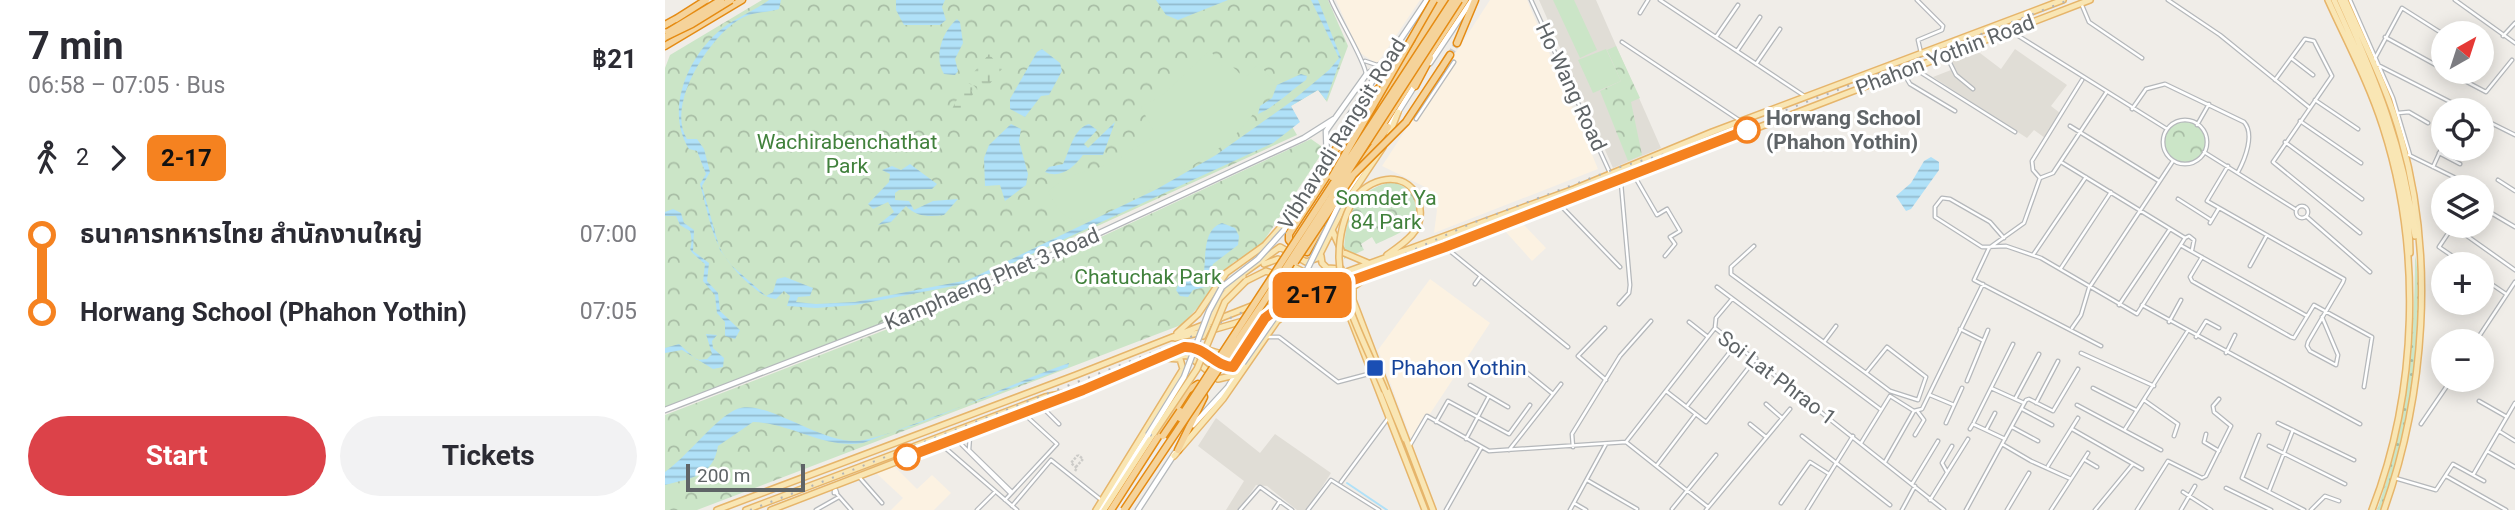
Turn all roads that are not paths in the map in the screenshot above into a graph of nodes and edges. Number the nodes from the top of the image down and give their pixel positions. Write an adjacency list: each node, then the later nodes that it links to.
1 (689, 0): 30 (highway)
2 (706, 0): 33 (highway, bridge)
3 (720, 0): 37 (highway, bridge)
4 (731, 0): 37 (highway, bridge)
5 (742, 0): 30 (highway)
6 (1331, 0): 51 (street)
7 (1427, 0): 54 (main road, Vibhavadi Rangsit Road)
8 (1436, 0): 104 (highway); 133 (highway, bridge)
9 (1445, 0): 58 (highway, Vibhavadi Rangsit Road)
10 (1453, 0): 133 (highway, bridge)
11 (1459, 0): 186 (highway, bridge)
12 (1465, 0): 28 (highway, Vibhavadi Rangsit Road)
13 (1473, 0): 42 (highway); 69 (main road, Vibhavadi Rangsit Road)
14 (1531, 0): 117 (street, Ho Wang Road)
15 (1648, 0): 27 (street)
16 (1660, 0): 39 (street)
17 (1917, 0): 48 (street)
18 (2063, 0): 31 (main road, Phahon Yothin Road)
19 (2090, 0): 25 (main road, Phahon Yothin Road)
20 (2168, 0): 65 (street)
21 (2328, 0): 172 (main road)
22 (2334, 0): 172 (main road)
23 (2345, 0): 52 (main road); 171 (main road)
24 (2455, 0): 38 (street)
25 (2081, 4): 36 (main road, Phahon Yothin Road); 49 (street)
26 (1738, 5): 39 (street)
27 (1640, 13)
28 (1454, 17): 69 (highway); 397 (highway, Vibhavadi Rangsit Road, bridge)
29 (1760, 17): 45 (street)
30 (703, 23): 44 (highway)
31 (2005, 23): 36 (main road); 48 (main road, Phahon Yothin Road)
32 (2515, 23): 38 (street)
33 (665, 25)
34 (2431, 26): 40 (street)
35 (1780, 29): 57 (street)
36 (2009, 30): 46 (main road, Phahon Yothin Road); 64 (street)
37 (665, 35)
38 (2503, 36): 43 (street)
39 (1716, 37): 45 (street)
40 (2385, 37): 52 (street); 56 (street)
41 (1622, 42): 85 (street)
42 (1457, 43)
43 (2515, 43)
44 (665, 46)
45 (1737, 51): 57 (street)
46 (1946, 54): 60 (main road, Phahon Yothin Road); 70 (street)
47 (1450, 55): 186 (highway, bridge)
48 (1921, 55): 72 (main road, Phahon Yothin Road)
49 (2142, 58)
50 (2291, 58): 63 (street); 65 (street); 74 (street)
51 (1362, 59): 54 (street); 62 (street)
52 (2374, 59): 59 (street); 59 (street); 105 (main road)
53 (2512, 60): 66 (street)
54 (1386, 61): 62 (main road, Kamphaeng Phet 3 Road); 104 (main road, Vibhavadi Rangsit Road)
55 (1454, 62): 83 (street)
56 (2431, 62)
57 (1756, 64): 72 (street)
58 (1403, 66): 104 (highway); 397 (highway, Vibhavadi Rangsit Road, bridge)
59 (2379, 66): 73 (street); 80 (street)
60 (1912, 67): 61 (main road, Phahon Yothin Road); 95 (street)
61 (1903, 71): 78 (street); 86 (main road, Phahon Yothin Road)
62 (1366, 75): 82 (main road, Kamphaeng Phet 3 Road)
63 (2313, 75)
64 (2083, 79): 71 (street); 122 (street)
65 (2275, 80): 76 (street)
66 (2494, 82)
67 (2471, 84): 68 (street)
68 (2492, 84)
69 (1415, 86): 79 (main road, Vibhavadi Rangsit Road)
70 (1973, 89)
71 (2106, 93): 77 (street); 96 (street)
72 (1807, 97): 81 (main road, Phahon Yothin Road)
73 (2442, 98)
74 (2315, 100): 76 (street); 94 (street)
75 (2209, 104): 77 (street); 89 (street); 116 (street)
76 (2310, 107): 84 (street)
77 (2132, 109): 93 (street)
78 (1955, 111)
79 (1398, 112): 92 (main road, Vibhavadi Rangsit Road); 115 (main road)
80 (2399, 113): 87 (street); 105 (street)
81 (1762, 114): 85 (main road, Phahon Yothin Road); 86 (main road)
82 (1334, 118): 97 (main road, Kamphaeng Phet 3 Road); 101 (main road, Kamphaeng Phet 3 Road)
83 (1416, 119)
84 (2300, 121): 100 (street); 110 (street)
85 (1742, 122): 90 (main road, Phahon Yothin Road)
86 (1766, 123): 98 (main road, Phahon Yothin Road)
87 (2428, 123)
88 (2494, 124): 99 (street)
89 (2197, 125): 93 (street); 103 (street)
90 (1730, 126): 98 (main road); 117 (main road, Phahon Yothin Road)
91 (2070, 126): 96 (street)
92 (1388, 127): 102 (main road, Vibhavadi Rangsit Road); 141 (highway)
93 (2167, 129): 106 (street)
94 (2358, 129)
95 (2015, 132)
96 (2080, 132): 109 (street); 125 (street)
97 (1313, 134): 101 (main road); 274 (main road, Kamphaeng Phet 3 Road)
98 (1733, 135): 119 (main road, Phahon Yothin Road)
99 (2515, 135)
100 (2285, 142): 129 (street); 142 (street)
101 (1326, 144): 112 (main road, Kamphaeng Phet 3 Road)
102 (1379, 145): 115 (main road); 239 (main road, Vibhavadi Rangsit Road, bridge)
103 (2204, 152): 106 (street); 113 (street)
104 (1336, 155): 112 (main road, Vibhavadi Rangsit Road); 118 (highway); 141 (highway)
105 (2408, 156): 114 (street); 171 (main road)
106 (2173, 161): 125 (street)
107 (2436, 161): 114 (street)
108 (2456, 161): 111 (street)
109 (2061, 162): 121 (street); 122 (street)
110 (2361, 163)
111 (2460, 163)
112 (1327, 164): 118 (main road, Vibhavadi Rangsit Road)
113 (2228, 166): 116 (street); 132 (street)
114 (2433, 167): 120 (street)
115 (1368, 168): 139 (main road)
116 (2238, 172): 134 (street)
117 (1610, 173): 160 (main road, Phahon Yothin Road)
118 (1320, 174): 130 (main road, Vibhavadi Rangsit Road)
119 (1634, 174): 123 (main road, Phahon Yothin Road); 157 (street)
120 (2449, 175)
121 (2086, 177): 127 (street); 156 (street)
122 (2040, 178): 144 (street)
123 (1620, 180): 131 (main road, Phahon Yothin Road); 187 (street)
124 (2498, 180): 126 (street)
125 (2159, 181): 135 (street)
126 (2515, 191)
127 (2111, 192): 135 (street); 165 (street)
128 (2178, 199): 132 (street)
129 (2363, 199)
130 (1303, 202): 141 (main road, Vibhavadi Rangsit Road); 174 (main road)
131 (1560, 203): 150 (main road, Phahon Yothin Road); 163 (street)
132 (2219, 208): 143 (street)
133 (1314, 209): 397 (highway, bridge)
134 (2295, 209): 137 (street); 137 (street)
135 (2140, 210): 140 (street); 180 (street)
136 (2494, 215): 138 (street)
137 (2307, 217): 167 (street)
138 (2515, 227)
139 (1332, 229): 155 (main road); 161 (main road)
140 (2170, 229): 147 (street); 188 (street)
141 (1286, 232): 152 (main road); 396 (main road, Vibhavadi Rangsit Road, bridge)
142 (2360, 233)
143 (2267, 235): 162 (street); 193 (street)
144 (2004, 238): 151 (street); 151 (street)
145 (2445, 238): 154 (street)
146 (2470, 238): 166 (street)
147 (2184, 239): 148 (street); 153 (street)
148 (2181, 245): 153 (street); 189 (street)
149 (1754, 246): 220 (street)
150 (1445, 247): 169 (main road, Phahon Yothin Road); 170 (street)
151 (1989, 248): 156 (street); 177 (street)
152 (1287, 250): 155 (main road); 158 (main road)
153 (2191, 251): 159 (street)
154 (2446, 252)
155 (1321, 253): 164 (main road)
156 (2033, 255): 165 (street)
157 (1665, 256)
158 (1272, 257): 168 (main road); 174 (main road); 201 (main road)
159 (2202, 257): 194 (street); 194 (street)
160 (1381, 259): 161 (main road, Phahon Yothin Road); 313 (main road, bridge)
161 (1368, 263): 164 (main road, Phahon Yothin Road)
162 (2250, 266)
163 (1621, 267)
164 (1349, 269): 168 (main road, Phahon Yothin Road)
165 (2060, 269): 180 (street)
166 (2515, 270)
167 (2370, 272)
168 (1338, 273): 175 (main road, Phahon Yothin Road)
169 (1371, 275): 181 (main road, Phahon Yothin Road); 191 (main road)
170 (1480, 277): 176 (street); 225 (street)
171 (2421, 278): 358 (main road)
172 (2409, 279): 422 (main road)
173 (2515, 282): 182 (street)
174 (1219, 283): 190 (main road)
175 (1309, 284): 201 (main road, Phahon Yothin Road); 396 (main road, bridge)
176 (1475, 284)
177 (1983, 284): 207 (street); 208 (street)
178 (2494, 286): 182 (street)
179 (1717, 287): 184 (street)
180 (2089, 288): 188 (street); 208 (street)
181 (1326, 290): 183 (main road, Phahon Yothin Road); 192 (main road)
182 (2506, 294): 209 (street)
183 (1310, 296): 196 (main road, Phahon Yothin Road); 197 (main road)
184 (1732, 299): 205 (street); 276 (street)
185 (2181, 300): 200 (street)
186 (1263, 303): 397 (highway, bridge)
187 (1619, 304)
188 (2119, 305): 189 (street)
189 (2142, 305): 200 (street)
190 (1204, 307): 211 (main road); 217 (main road)
191 (1356, 307): 192 (main road); 313 (main road)
192 (1347, 309): 237 (main road)
193 (2326, 311): 194 (street); 195 (street); 248 (street)
194 (2307, 316)
195 (2322, 317): 195 (street)
196 (1267, 321): 197 (main road); 202 (main road); 213 (main road); 218 (main road, Phahon Yothin Road)
197 (1277, 321): 213 (main road)
198 (1651, 321): 240 (street)
199 (1689, 322): 215 (street)
200 (2168, 322): 212 (street)
201 (1208, 323): 211 (main road)
202 (1232, 324): 211 (main road); 218 (main road)
203 (1836, 326): 220 (street)
204 (1605, 328): 240 (street)
205 (1715, 328): 215 (street, Soi Lat Phrao 1); 221 (street, Soi Lat Phrao 1)
206 (2219, 328): 216 (street)
207 (1960, 329): 219 (street); 253 (street)
208 (2071, 329): 223 (street)
209 (2484, 329)
210 (1988, 330): 219 (street)
211 (1202, 332): 217 (main road); 227 (main road)
212 (2187, 332): 216 (street); 246 (street)
213 (1268, 335): 237 (street); 337 (main road)
214 (2235, 335): 229 (street)
215 (1708, 337): 254 (street, Soi Lat Phrao 1)
216 (2196, 337): 229 (street)
217 (1168, 338): 389 (main road)
218 (1251, 339): 226 (main road, Phahon Yothin Road)
219 (1983, 340): 241 (street)
220 (1824, 342): 238 (street)
221 (1737, 343): 232 (street, Soi Lat Phrao 1); 272 (street)
222 (2013, 344): 250 (street)
223 (2101, 346)
224 (1193, 347): 226 (main road, Phahon Yothin Road); 227 (main road); 233 (main road)
225 (1568, 347)
226 (1244, 349): 227 (main road)
227 (1218, 352)
228 (2081, 353): 246 (street)
229 (2226, 353): 294 (street)
230 (2039, 354): 259 (street)
231 (1164, 358): 233 (highway); 239 (main road); 242 (main road)
232 (1756, 358): 282 (street); 309 (street, Soi Lat Phrao 1)
233 (1155, 359): 252 (main road)
234 (2058, 362): 265 (street)
235 (1520, 367): 256 (street)
236 (2078, 369): 265 (street)
237 (1372, 373): 283 (main road)
238 (1866, 373): 247 (street); 247 (street)
239 (1235, 375): 337 (main road, Vibhavadi Rangsit Road)
240 (1606, 380): 330 (street)
241 (1967, 381)
242 (1176, 384): 243 (main road); 376 (main road)
243 (1198, 384): 337 (highway); 397 (highway)
244 (1561, 384): 256 (street)
245 (1470, 386): 258 (street)
246 (2154, 386): 261 (street)
247 (1924, 387): 253 (street)
248 (2364, 387)
249 (1962, 388): 269 (street)
250 (1991, 388): 259 (street); 289 (street)
251 (2093, 388): 277 (street)
252 (1083, 390): 267 (main road); 336 (main road)
253 (1932, 390): 257 (street)
254 (1666, 391): 272 (street); 320 (street, Soi Lat Phrao 1)
255 (2443, 392): 295 (street)
256 (1553, 394): 332 (street)
257 (1930, 395): 269 (street); 278 (street)
258 (1489, 396): 271 (street); 284 (street)
259 (2015, 399): 264 (street)
260 (2219, 399): 334 (street)
261 (2144, 400): 277 (street); 310 (street)
262 (2479, 401): 285 (street)
263 (2515, 402): 279 (street)
264 (2024, 403): 265 (street); 273 (street)
265 (2036, 403)
266 (1766, 404): 286 (street)
267 (1041, 405): 280 (main road); 292 (street)
268 (1530, 405): 284 (street)
269 (1954, 405): 290 (street)
270 (2077, 405): 300 (street)
271 (1508, 407)
272 (1686, 407): 282 (street)
273 (2022, 409): 296 (street); 297 (street)
274 (665, 410)
275 (1790, 410): 286 (street)
276 (1881, 410): 278 (street); 322 (street)
277 (2136, 410): 300 (street)
278 (1916, 411): 306 (street); 343 (street)
279 (2513, 411): 285 (street)
280 (1022, 412): 303 (main road); 370 (street)
281 (1995, 413): 301 (street)
282 (1695, 415): 347 (street)
283 (1389, 417): 362 (street); 404 (main road)
284 (1477, 417): 288 (street); 314 (street)
285 (2507, 417): 304 (street)
286 (1782, 418): 311 (street)
287 (2078, 418): 299 (street)
288 (1436, 422): 314 (street); 329 (street)
289 (1974, 422)
290 (1946, 423)
291 (2278, 423): 302 (street)
292 (1059, 424)
293 (1750, 424): 311 (street)
294 (2360, 424)
295 (2421, 424)
296 (2052, 425)
297 (2012, 426): 316 (street); 318 (street)
298 (1970, 429): 301 (street)
299 (2072, 429): 346 (street); 348 (street)
300 (2125, 429): 333 (street)
301 (1986, 430): 316 (street)
302 (2293, 430): 339 (street); 342 (street)
303 (972, 431): 312 (main road); 323 (street)
304 (2499, 431): 319 (street); 335 (street)
305 (2206, 434): 334 (street)
306 (1915, 435)
307 (2259, 435): 372 (street)
308 (1802, 436): 345 (street)
309 (1853, 436): 322 (street, Soi Lat Phrao 1); 345 (street)
310 (2174, 436)
311 (1766, 437): 388 (street)
312 (954, 438): 321 (main road); 326 (street)
313 (1405, 439): 329 (main road)
314 (1466, 439): 331 (street)
315 (1968, 439): 352 (street)
316 (2005, 439): 325 (street)
317 (1938, 441): 364 (street)
318 (2038, 441)
319 (2515, 441)
320 (1626, 442): 324 (street); 347 (street)
321 (941, 443): 344 (main road); 369 (street)
322 (1861, 443): 343 (street, Soi Lat Phrao 1)
323 (968, 444): 326 (street); 370 (street)
324 (1606, 444): 330 (street); 360 (street)
325 (2002, 444): 348 (street); 412 (street)
326 (963, 446): 370 (street)
327 (1952, 446): 352 (street)
328 (2269, 446): 339 (street)
329 (1409, 447): 405 (main road)
330 (1573, 447): 332 (street)
331 (1481, 448): 332 (street); 406 (street)
332 (1509, 450)
333 (2161, 450)
334 (2218, 451): 416 (street)
335 (2487, 451): 350 (street); 355 (street)
336 (903, 452): 344 (main road); 390 (main road)
337 (1176, 453): 398 (main road, Vibhavadi Rangsit Road)
338 (2088, 453): 341 (street)
339 (2283, 453): 363 (street); 372 (street)
340 (1716, 455): 368 (street)
341 (2084, 460): 349 (street); 359 (street)
342 (2354, 460)
343 (1885, 462): 364 (street, Soi Lat Phrao 1)
344 (890, 463): 356 (main road)
345 (1836, 463): 354 (street); 383 (street)
346 (2133, 464): 351 (street); 415 (street)
347 (1656, 466): 368 (street)
348 (2047, 467): 359 (street)
349 (2097, 467)
350 (2515, 467)
351 (2142, 469)
352 (1947, 472): 377 (street)
353 (2029, 473): 413 (street)
354 (1829, 474): 382 (street); 409 (street)
355 (2473, 475): 357 (street); 361 (street)
356 (857, 476): 367 (main road); 380 (street)
357 (2446, 476): 358 (street); 424 (street)
358 (2395, 478): 423 (main road)
359 (2071, 479): 414 (street)
360 (1587, 480): 381 (street); 386 (street)
361 (2484, 481)
362 (1341, 483): 402 (street); 403 (street)
363 (2345, 484)
364 (1913, 485): 377 (street, Soi Lat Phrao 1); 410 (street)
365 (2195, 486): 373 (street)
366 (2226, 488): 419 (street)
367 (834, 490): 374 (street); 385 (main road)
368 (1687, 491): 387 (street); 388 (street)
369 (995, 492): 375 (street); 394 (street)
370 (1011, 492): 375 (street)
371 (2183, 492): 373 (street)
372 (2268, 492): 420 (street)
373 (2189, 496): 417 (street); 418 (street)
374 (839, 497): 392 (street); 393 (street)
375 (1005, 500): 384 (street)
376 (1101, 500): 384 (street); 396 (main road)
377 (1930, 500): 411 (street, Soi Lat Phrao 1)
378 (1280, 501): 399 (street); 400 (street); 401 (street)
379 (2339, 502): 421 (street)
380 (882, 503)
381 (1574, 503): 407 (street); 408 (street)
382 (1781, 503)
383 (1890, 505)
384 (1012, 506): 395 (street)
385 (786, 507): 391 (main road)
386 (1637, 509)
387 (1672, 509)
388 (1707, 509)
389 (717, 510)
390 (747, 510)
391 (771, 510)
392 (816, 510)
393 (851, 510)
394 (977, 510)
395 (1017, 510)
396 (1100, 510)
397 (1119, 510)
398 (1137, 510)
399 (1240, 510)
400 (1274, 510)
401 (1292, 510)
402 (1307, 510)
403 (1379, 510)
404 (1425, 510)
405 (1433, 510)
406 (1446, 510)
407 (1570, 510)
408 (1587, 510)
409 (1807, 510)
410 (1902, 510)
411 (1944, 510)
412 (1966, 510)
413 (2007, 510)
414 (2052, 510)
415 (2095, 510)
416 (2137, 510)
417 (2181, 510)
418 (2211, 510)
419 (2271, 510)
420 (2304, 510)
421 (2311, 510)
422 (2372, 510)
423 (2384, 510)
424 (2506, 510)

